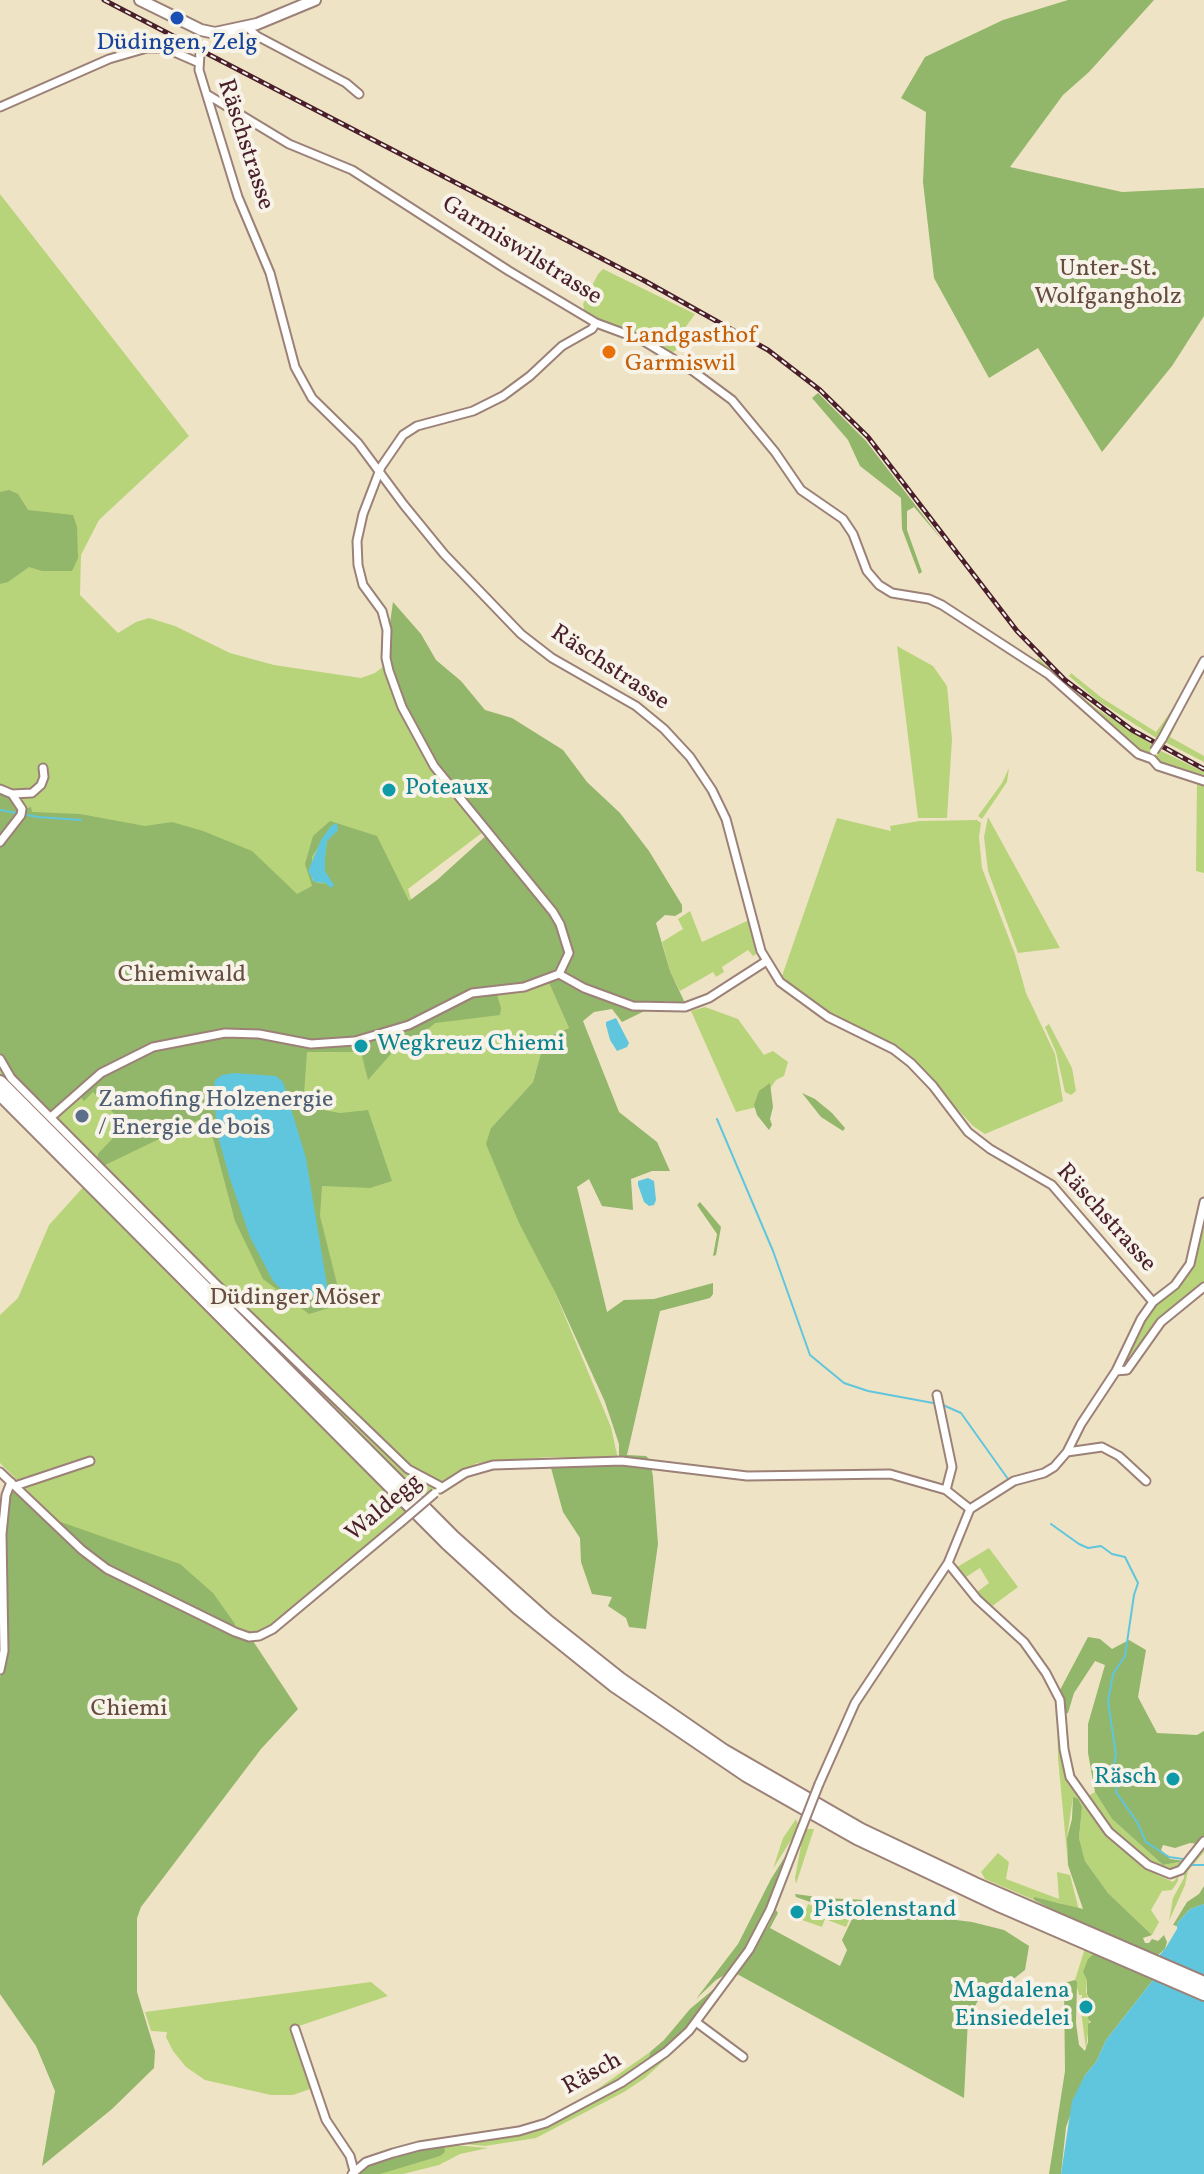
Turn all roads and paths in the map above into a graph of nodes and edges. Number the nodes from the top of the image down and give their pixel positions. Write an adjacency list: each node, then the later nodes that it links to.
1 (140, 0): 4 (street)
2 (315, 0): 3 (street)
3 (247, 27): 4 (street); 6 (street)
4 (210, 33): 5 (street, bridge)
5 (198, 58): 7 (street, Räschstrasse); 8 (street)
6 (359, 94)
7 (208, 95): 9 (street, Garmiswilstrasse); 10 (street, Räschstrasse)
8 (0, 107)
9 (596, 323): 10 (street); 12 (street, Garmiswilstrasse)
10 (379, 472): 20 (street, Räschstrasse); 21 (street)
11 (1204, 661): 12 (street, bridge)
12 (1153, 755): 14 (street, Garmiswilstrasse)
13 (43, 768): 16 (street)
14 (1204, 781)
15 (0, 789): 17 (street)
16 (32, 793): 17 (street); 18 (street)
17 (12, 794): 18 (street)
18 (22, 809): 19 (street)
19 (0, 842)
20 (765, 962): 21 (street); 28 (street, Räschstrasse)
21 (559, 974): 25 (street)
22 (0, 1059): 25 (street, Waldegg)
23 (0, 1082): 42 (highway)
24 (0, 1094): 42 (highway)
25 (51, 1117): 36 (street, Waldegg)
26 (1204, 1202): 28 (street)
27 (1204, 1287): 29 (street)
28 (1153, 1302): 29 (street)
29 (1116, 1371): 31 (street)
30 (937, 1395): 37 (street)
31 (1067, 1452): 34 (street); 38 (street)
32 (90, 1461): 35 (street)
33 (0, 1472): 35 (street, Waldegg)
34 (1146, 1481)
35 (13, 1484): 36 (street, Waldegg, bridge); 40 (street)
36 (438, 1490): 37 (street)
37 (946, 1490): 38 (street)
38 (970, 1509): 39 (street, Räsch)
39 (948, 1563): 41 (street); 45 (street, Räsch, bridge)
40 (0, 1670)
41 (1204, 1841)
42 (1086, 1938): 43 (highway); 44 (highway)
43 (1204, 1983)
44 (1204, 1994)
45 (696, 2022): 47 (street); 49 (street, Räsch)
46 (295, 2029): 48 (street)
47 (743, 2057)
48 (350, 2156): 49 (street); 50 (street)
49 (366, 2162): 50 (street)
50 (353, 2172)

